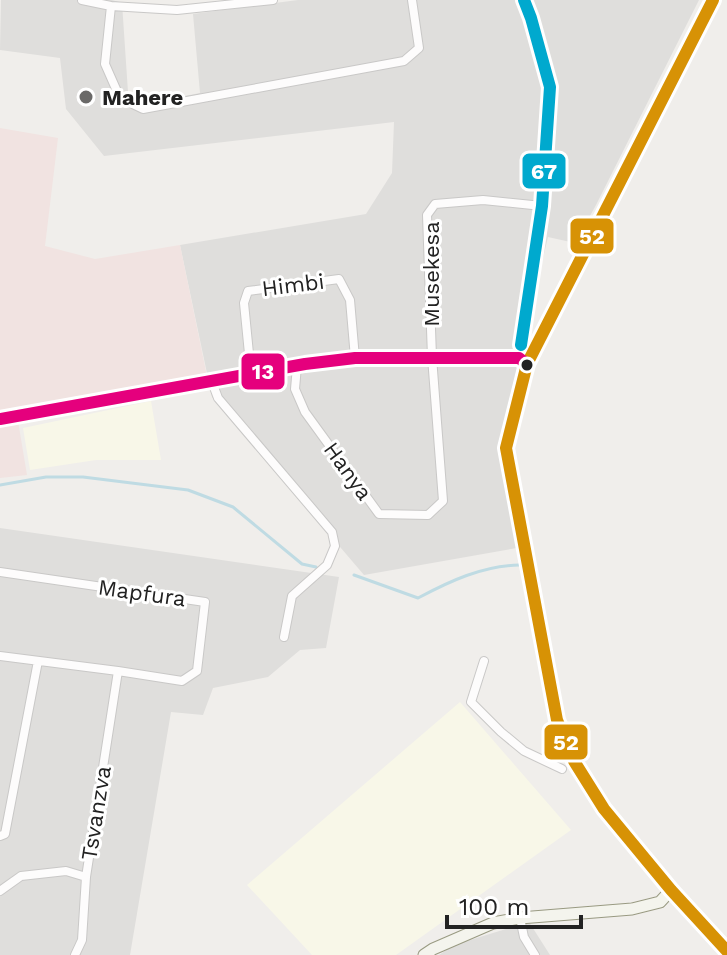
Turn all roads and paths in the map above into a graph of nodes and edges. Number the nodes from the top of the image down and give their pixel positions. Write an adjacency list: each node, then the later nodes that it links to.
1 (82, 0): 6 (street)
2 (273, 0): 6 (street)
3 (412, 0): 6 (street)
4 (524, 0): 7 (street)
5 (713, 0): 10 (street)
6 (111, 6)
7 (542, 206): 8 (street, Musekesa); 10 (street)
8 (432, 357): 9 (street); 10 (street); 11 (street, Hanya)
9 (355, 358): 11 (street); 12 (street, Himbi)
10 (523, 361): 24 (street)
11 (297, 366): 12 (street)
12 (251, 374): 13 (street)
13 (212, 382): 14 (street); 16 (street)
14 (0, 419)
15 (0, 572): 20 (street, Mapfura)
16 (284, 637)
17 (0, 656): 18 (street, Mapfura)
18 (38, 661): 20 (street, Mapfura); 22 (street)
19 (484, 661): 21 (street)
20 (118, 671): 23 (street, Tsvanzva)
21 (562, 769)
22 (3, 835)
23 (86, 877): 25 (street); 29 (street, Tsvanzva)
24 (671, 890): 26 (street); 27 (street)
25 (0, 891)
26 (520, 918): 28 (street); 30 (street)
27 (727, 951)
28 (432, 953)
29 (75, 955)
30 (535, 955)

